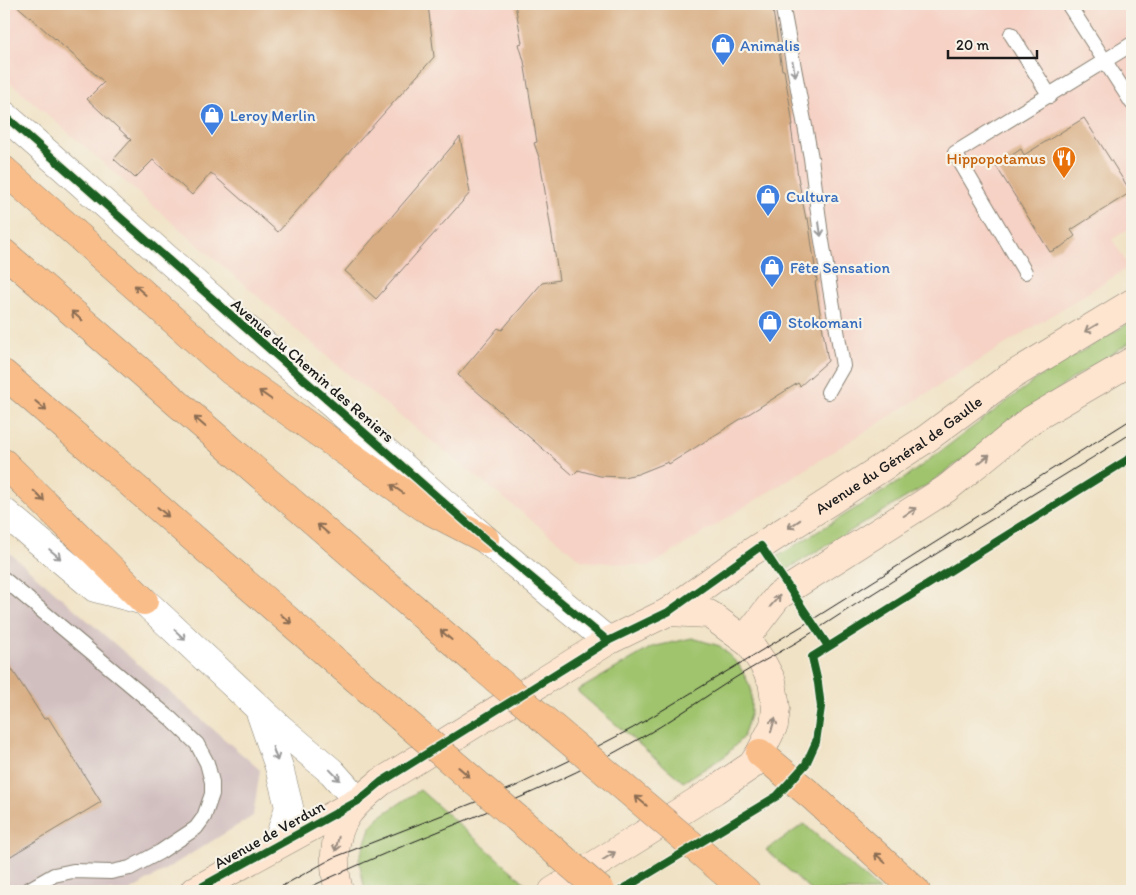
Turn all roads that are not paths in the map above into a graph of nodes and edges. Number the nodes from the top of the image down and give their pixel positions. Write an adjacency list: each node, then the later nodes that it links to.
1 (782, 4): 15 (lane, one-way to 15)
2 (1068, 4): 5 (lane)
3 (1011, 34): 6 (lane)
4 (1132, 44): 5 (lane)
5 (1105, 60): 6 (lane); 7 (lane)
6 (1050, 96): 11 (lane)
7 (1132, 103)
8 (4, 115): 18 (street, Avenue du Chemin des Reniers)
9 (4, 170): 18 (highway, one-way to 9)
10 (4, 253): 33 (highway, one-way to 10, bridge)
11 (1025, 272)
12 (1132, 303): 21 (main road, Avenue du Général de Gaulle, one-way to 21)
13 (1132, 361): 22 (main road, one-way to 13)
14 (4, 374): 32 (highway, one-way to 32, bridge)
15 (828, 392)
16 (4, 463): 20 (highway, one-way to 20)
17 (4, 512): 20 (street, one-way to 20)
18 (485, 539): 23 (street, Avenue du Chemin des Reniers)
19 (4, 579): 28 (lane)
20 (144, 601): 24 (street, one-way to 24)
21 (668, 612): 22 (main road); 23 (main road, Avenue du Général de Gaulle)
22 (745, 639): 25 (main road, one-way to 22)
23 (608, 641): 26 (main road, Avenue du Général de Gaulle)
24 (259, 708): 26 (street, one-way to 26); 27 (street, one-way to 27)
25 (760, 753): 31 (main road, one-way to 25); 34 (highway, one-way to 25)
26 (358, 801): 27 (main road, Avenue de Verdun); 30 (main road, one-way to 30)
27 (277, 846): 29 (main road, Avenue de Verdun)
28 (26, 891)
29 (194, 891)
30 (339, 891)
31 (553, 891)
32 (601, 891)
33 (746, 891)
34 (916, 891)

